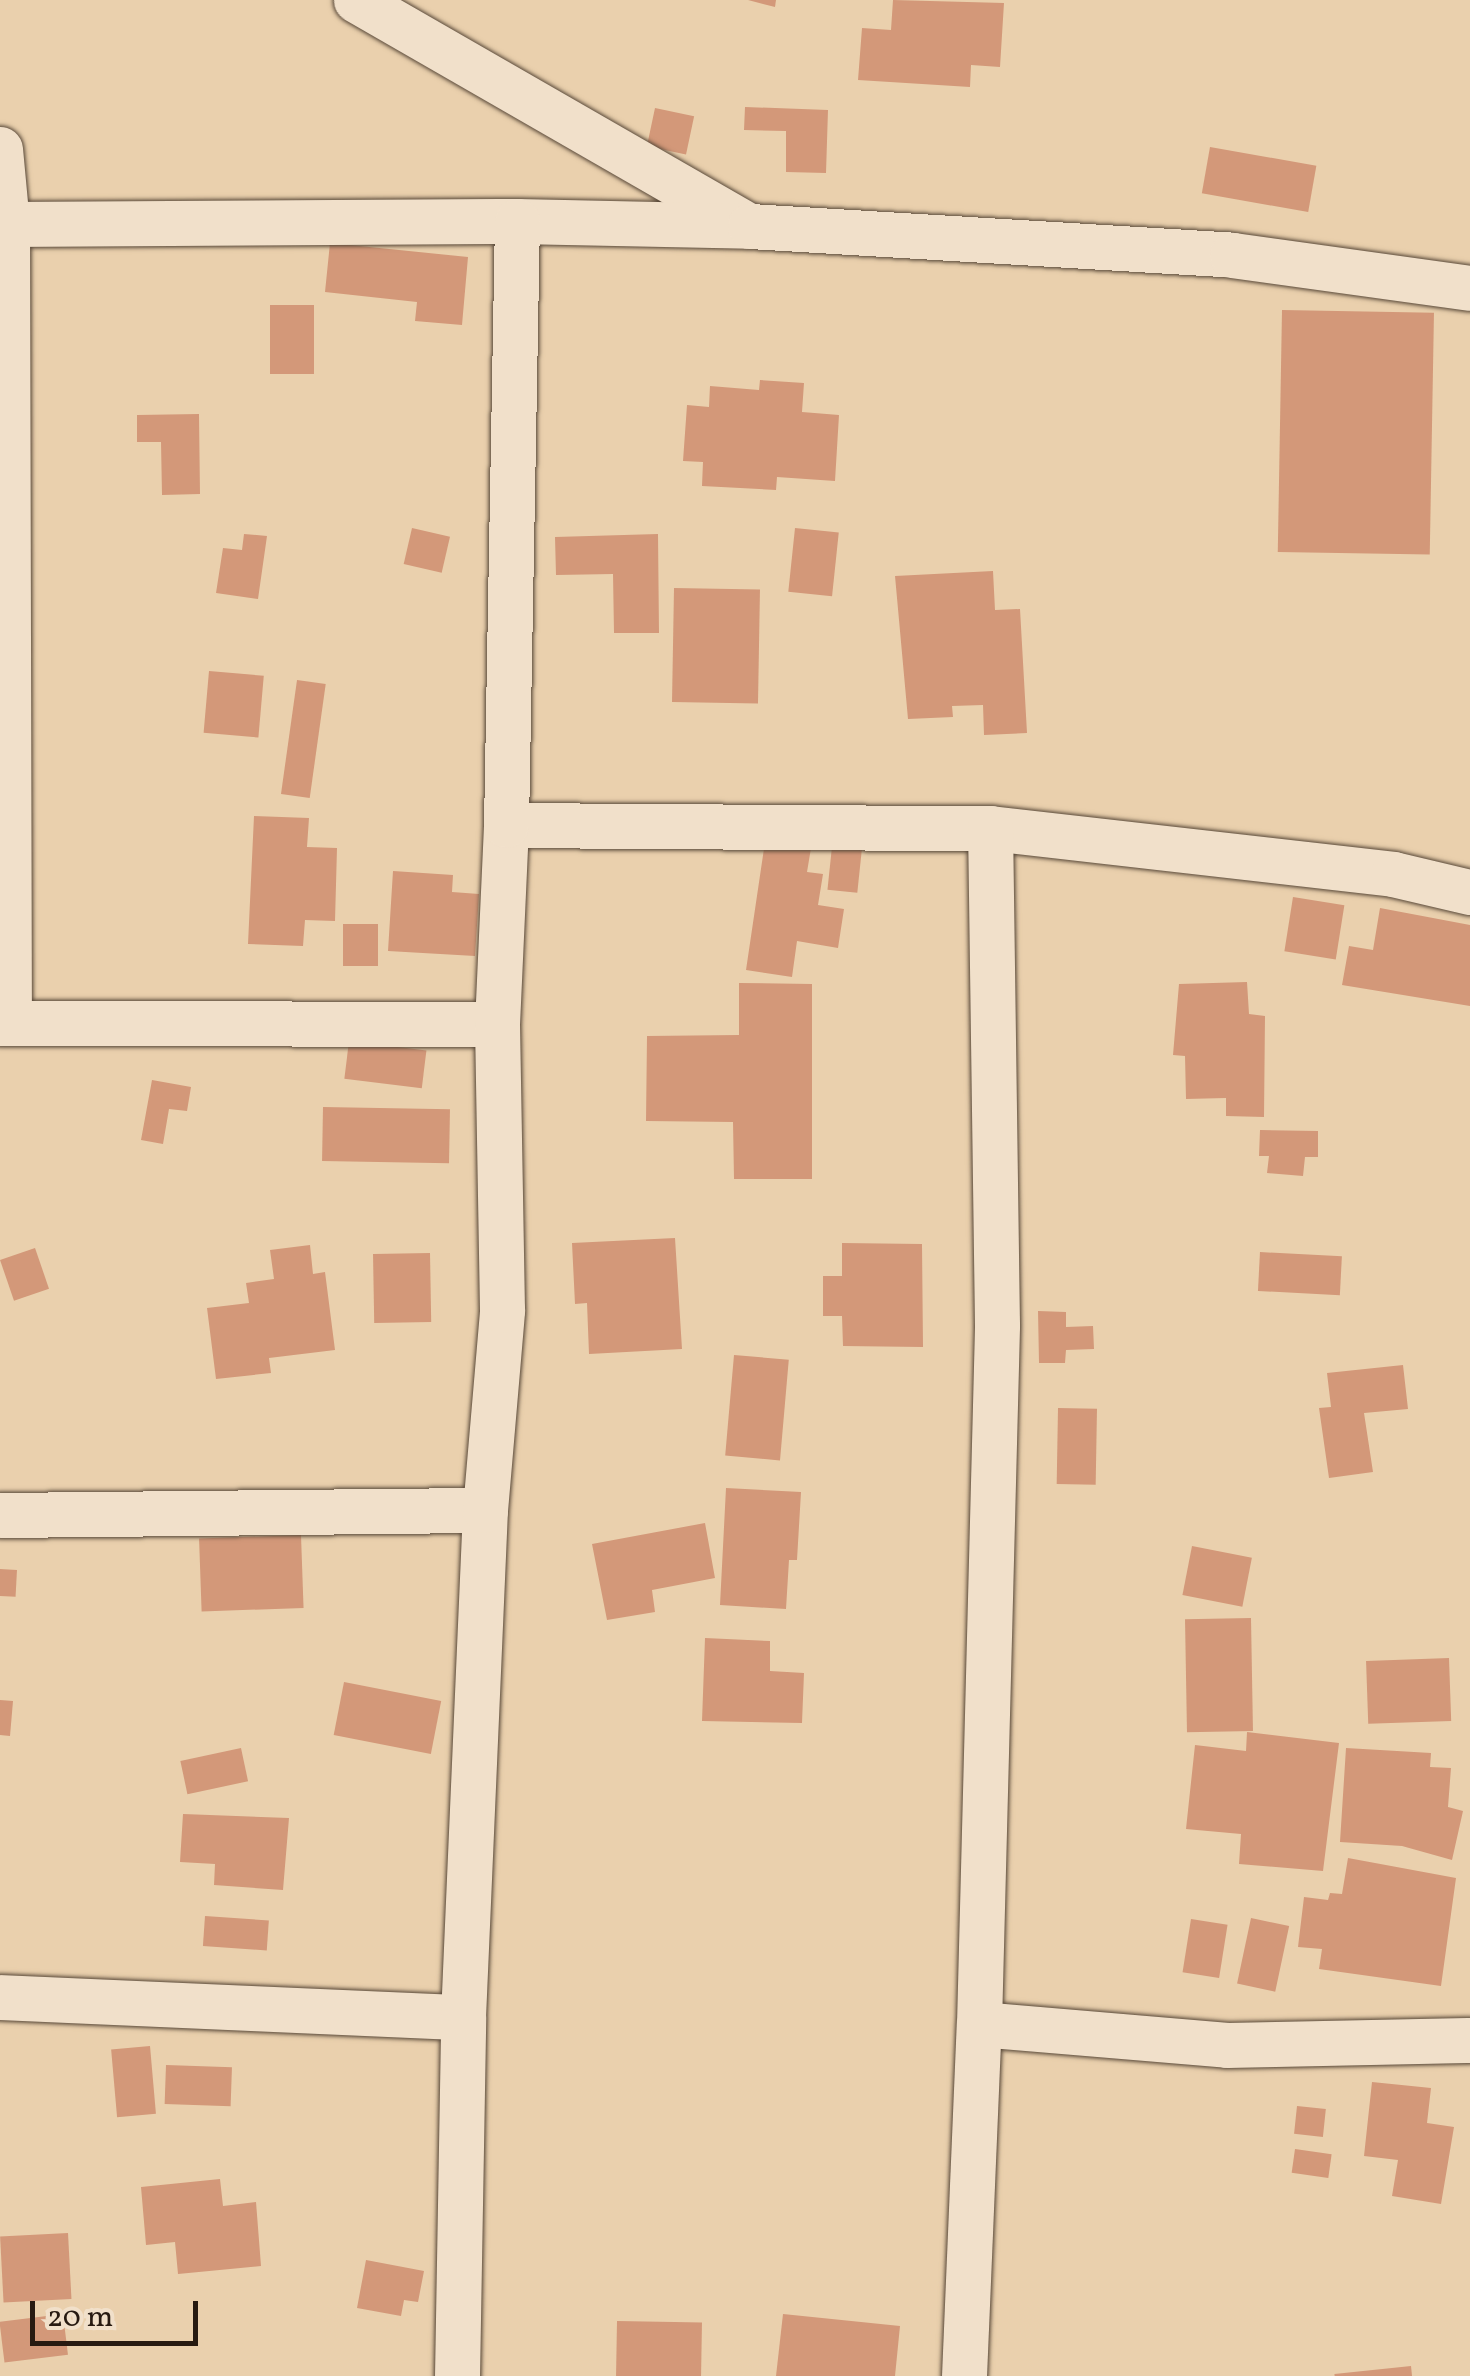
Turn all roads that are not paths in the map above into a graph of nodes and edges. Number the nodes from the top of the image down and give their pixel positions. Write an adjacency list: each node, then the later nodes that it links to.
1 (356, 0): 5 (street)
2 (0, 149): 4 (street)
3 (517, 221): 4 (street); 5 (street); 8 (street)
4 (7, 224): 7 (street)
5 (750, 226): 6 (street)
6 (1470, 288)
7 (5, 527): 11 (street)
8 (506, 825): 9 (street); 12 (street)
9 (990, 828): 10 (street); 17 (street)
10 (1470, 892)
11 (5, 1023): 12 (street)
12 (497, 1024): 13 (street)
13 (485, 1510): 14 (street); 16 (street)
14 (0, 1515)
15 (0, 1997): 16 (street)
16 (464, 2017): 19 (street)
17 (978, 2024): 18 (street); 20 (street)
18 (1470, 2040)
19 (457, 2376)
20 (964, 2376)

